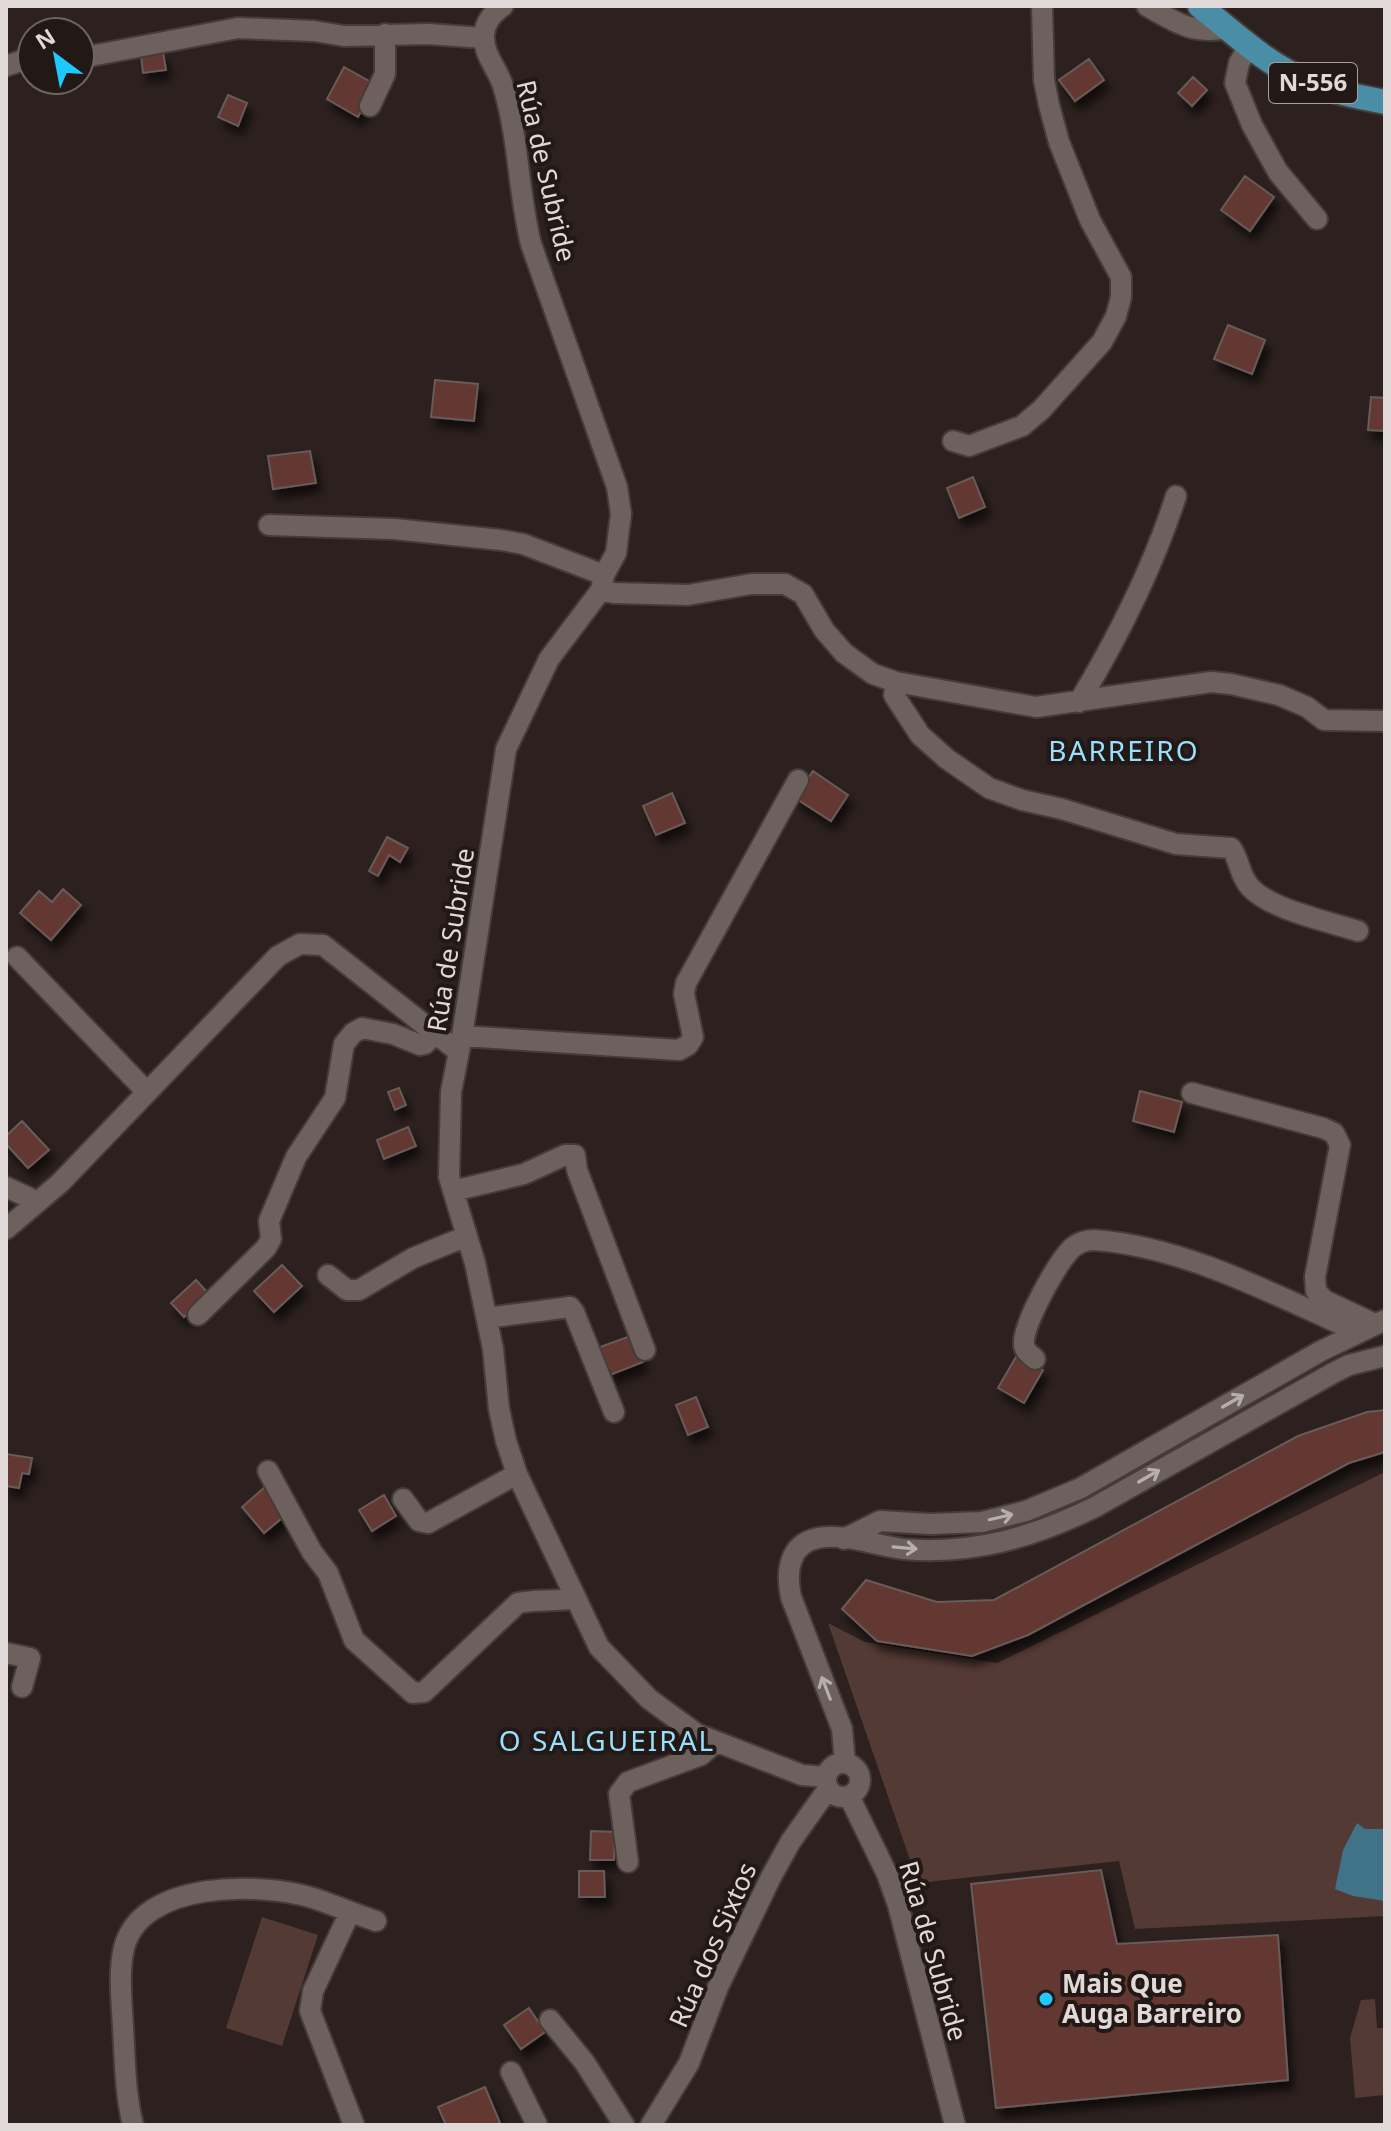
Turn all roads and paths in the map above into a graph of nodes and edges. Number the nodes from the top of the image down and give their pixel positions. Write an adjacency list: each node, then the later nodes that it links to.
1 (503, 6): 7 (street)
2 (1042, 6): 13 (street)
3 (1147, 6): 5 (street)
4 (1200, 6): 5 (main road, N-556)
5 (1229, 28): 8 (main road, N-556)
6 (385, 34): 7 (street); 9 (street); 11 (street)
7 (484, 38): 16 (street, Rúa de Subride)
8 (1250, 45): 10 (main road, N-556); 12 (street)
9 (96, 55)
10 (1385, 102)
11 (370, 106)
12 (1317, 219)
13 (953, 441)
14 (1176, 496): 18 (street)
15 (269, 525): 16 (street)
16 (603, 583): 17 (street); 24 (street, Rúa de Subride)
17 (896, 682): 18 (street); 21 (street)
18 (1079, 702): 19 (street)
19 (1385, 721)
20 (798, 780): 24 (street)
21 (1358, 931)
22 (17, 957): 25 (street)
23 (435, 1033): 24 (street); 25 (street); 33 (street)
24 (461, 1044): 28 (street, Rúa de Subride)
25 (147, 1092): 29 (street)
26 (1192, 1093): 35 (street)
27 (6, 1187): 29 (street)
28 (453, 1191): 31 (street, Rúa de Subride); 36 (street)
29 (38, 1202): 30 (street)
30 (6, 1229)
31 (467, 1236): 32 (street); 34 (street, Rúa de Subride)
32 (328, 1275)
33 (198, 1315)
34 (487, 1318): 39 (street); 41 (street, Rúa de Subride)
35 (1373, 1326): 38 (street); 43 (street, one-way to 35)
36 (645, 1350)
37 (1385, 1356): 43 (street, one-way to 37)
38 (1035, 1359)
39 (614, 1412)
40 (268, 1471): 44 (street)
41 (517, 1474): 42 (street); 44 (street, Rúa de Subride)
42 (403, 1499)
43 (844, 1539): 48 (street, one-way to 43)
44 (576, 1598): 47 (street, Rúa de Subride)
45 (6, 1653): 46 (street)
46 (22, 1687)
47 (716, 1742): 49 (street, Rúa de Subride); 51 (street)
48 (845, 1762): 49 (street); 50 (street)
49 (827, 1783): 50 (street); 60 (street, Rúa dos Sixtos)
50 (849, 1796): 61 (street, Rúa de Subride)
51 (628, 1862)
52 (350, 1912): 53 (street); 56 (street); 57 (street)
53 (376, 1921)
54 (550, 2020): 59 (street)
55 (511, 2072): 58 (street)
56 (133, 2125)
57 (354, 2125)
58 (537, 2125)
59 (624, 2125)
60 (651, 2125)
61 (955, 2125)

